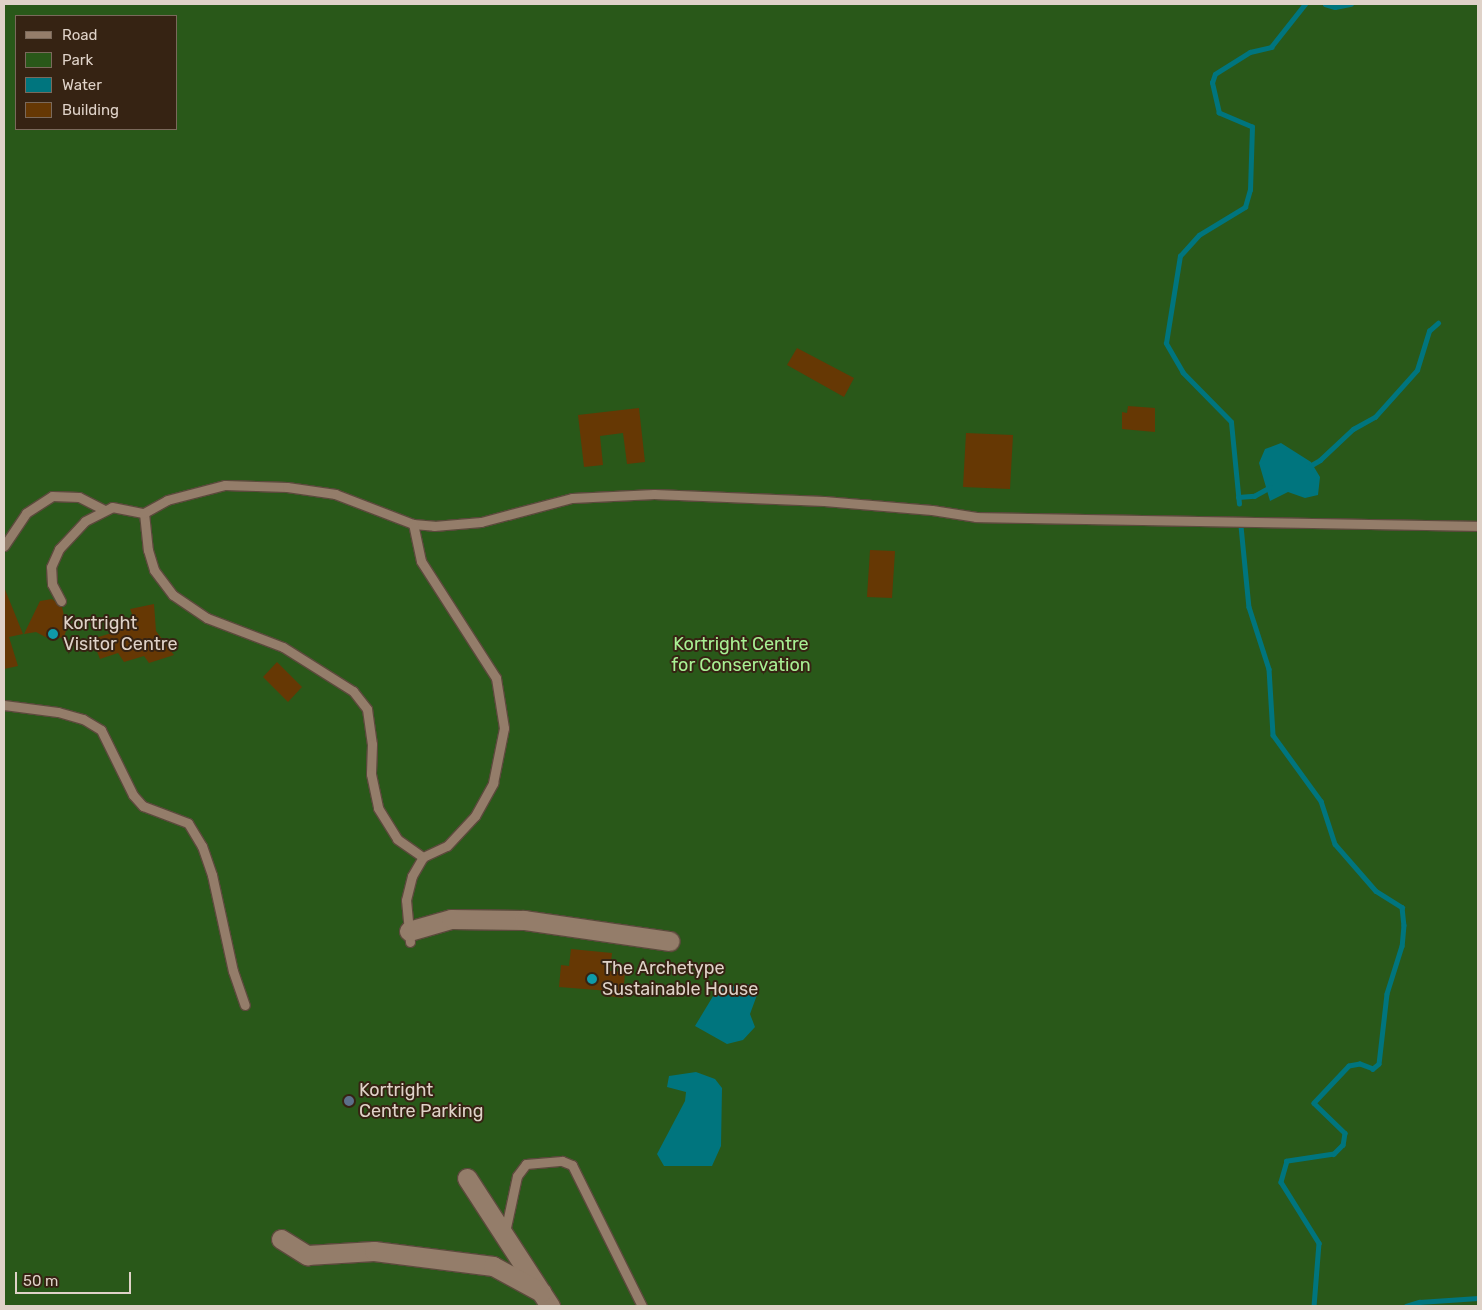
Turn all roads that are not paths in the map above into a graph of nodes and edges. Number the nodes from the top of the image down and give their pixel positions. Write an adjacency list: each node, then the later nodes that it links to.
1 (104, 510): 2 (lane); 5 (lane); 6 (lane)
2 (144, 513): 3 (lane); 8 (lane)
3 (413, 524): 4 (lane); 8 (lane)
4 (1478, 526)
5 (4, 546)
6 (60, 601)
7 (4, 705): 11 (lane)
8 (423, 857): 9 (lane)
9 (410, 936): 10 (street)
10 (669, 940)
11 (245, 1005)
12 (467, 1178): 13 (street)
13 (504, 1233): 15 (street); 16 (lane)
14 (281, 1239): 15 (street)
15 (546, 1299)
16 (642, 1306)

